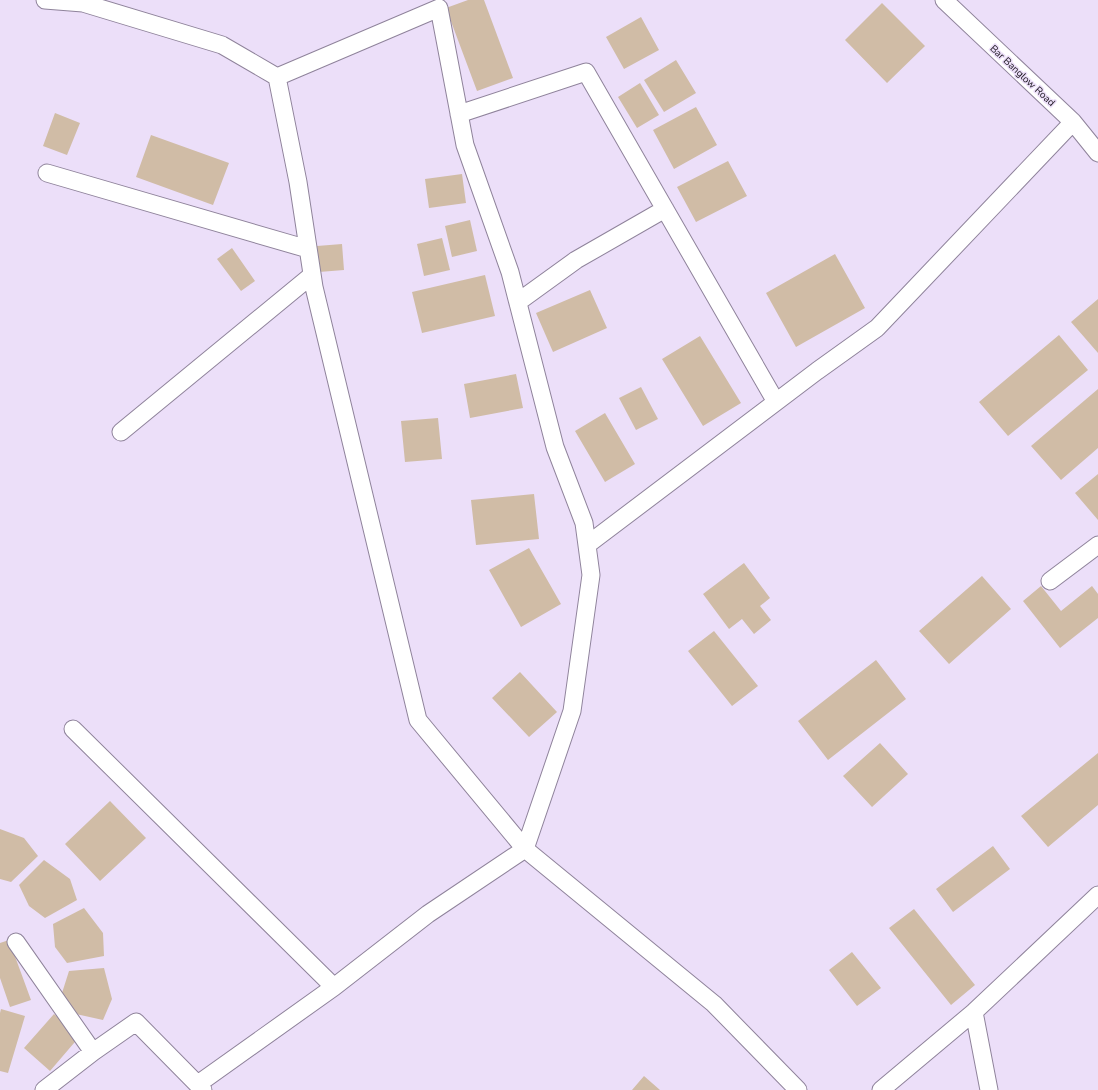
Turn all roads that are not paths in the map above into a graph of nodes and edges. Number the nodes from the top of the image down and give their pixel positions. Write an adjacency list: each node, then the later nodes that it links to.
1 (45, 0): 3 (street)
2 (944, 0): 5 (street, Bar Banglow Road)
3 (277, 77): 4 (street); 9 (street)
4 (459, 114): 8 (street); 11 (street)
5 (1074, 122): 6 (street, Bar Banglow Road); 12 (street)
6 (1098, 153)
7 (47, 173): 9 (street)
8 (665, 209): 11 (street); 12 (street)
9 (308, 249): 10 (street)
10 (312, 275): 13 (street); 18 (street)
11 (518, 302): 14 (street)
12 (776, 402): 14 (street)
13 (120, 432)
14 (587, 544): 18 (street)
15 (1098, 545): 16 (street)
16 (1050, 580)
17 (73, 729): 21 (street)
18 (525, 849): 21 (street); 26 (street)
19 (1098, 895): 22 (street)
20 (16, 942): 23 (street)
21 (334, 987): 24 (street)
22 (974, 1012): 27 (street); 28 (street)
23 (93, 1052): 24 (street); 25 (street)
24 (200, 1087)
25 (44, 1090)
26 (798, 1090)
27 (881, 1090)
28 (989, 1090)

